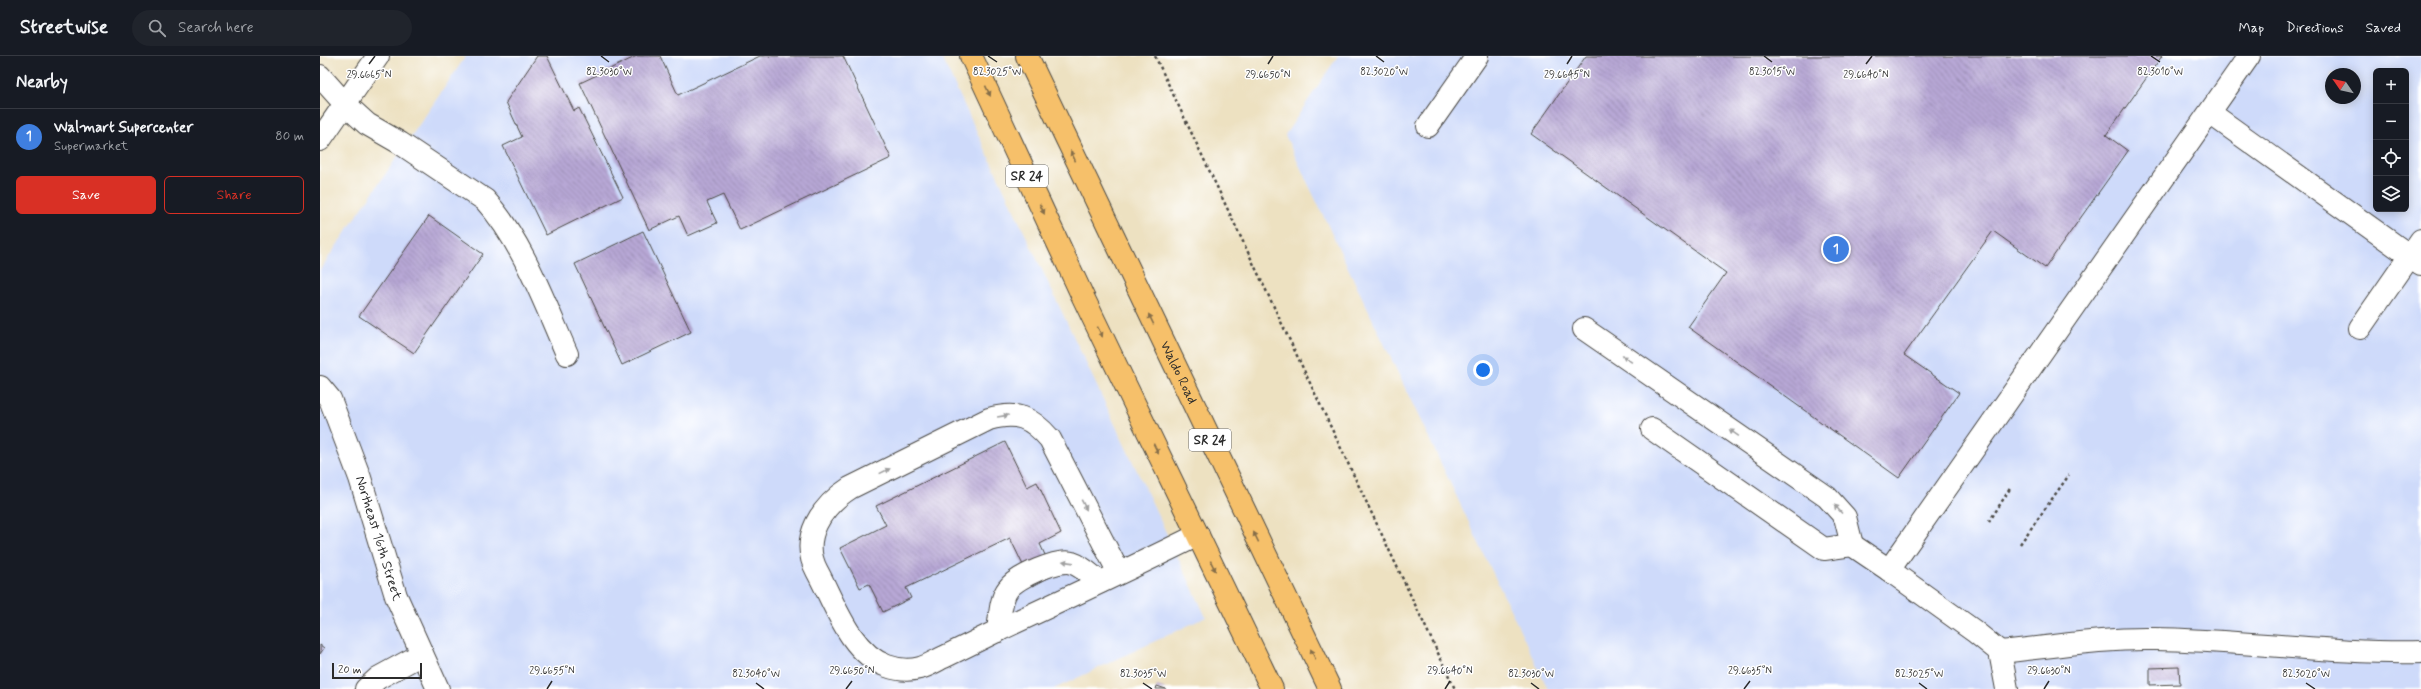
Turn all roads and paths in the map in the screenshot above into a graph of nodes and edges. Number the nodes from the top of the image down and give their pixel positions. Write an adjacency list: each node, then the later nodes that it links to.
1 (378, 56): 8 (street)
2 (971, 56): 21 (highway, SR 24, one-way to 21)
3 (1027, 56): 33 (highway, Waldo Road / SR 24, one-way to 3)
4 (1155, 56): 34 (path)
5 (1476, 56): 10 (street)
6 (2249, 56): 9 (street)
7 (320, 76): 8 (street)
8 (345, 104): 11 (street); 15 (street)
9 (2210, 113): 12 (street); 24 (street)
10 (1428, 126)
11 (320, 140)
12 (2417, 254): 13 (street)
13 (2360, 328)
14 (1584, 330): 23 (street, one-way to 14)
15 (567, 354)
16 (320, 387): 29 (street, Northeast 16th Street)
17 (1652, 428): 23 (street)
18 (2069, 475): 22 (path)
19 (2011, 487): 20 (path)
20 (1989, 522)
21 (1198, 535): 25 (street); 32 (highway, SR 24, one-way to 32)
22 (2020, 544)
23 (1852, 545): 24 (street)
24 (1889, 570): 27 (street)
25 (1110, 578): 26 (street); 26 (street, one-way to 26); 26 (street, one-way to 25)
26 (998, 631)
27 (2000, 652): 28 (street); 35 (street)
28 (2421, 652)
29 (422, 654): 30 (street); 31 (street, Northeast 16th Street)
30 (366, 689)
31 (438, 689)
32 (1272, 689)
33 (1330, 689)
34 (1455, 689)
35 (2007, 689)

